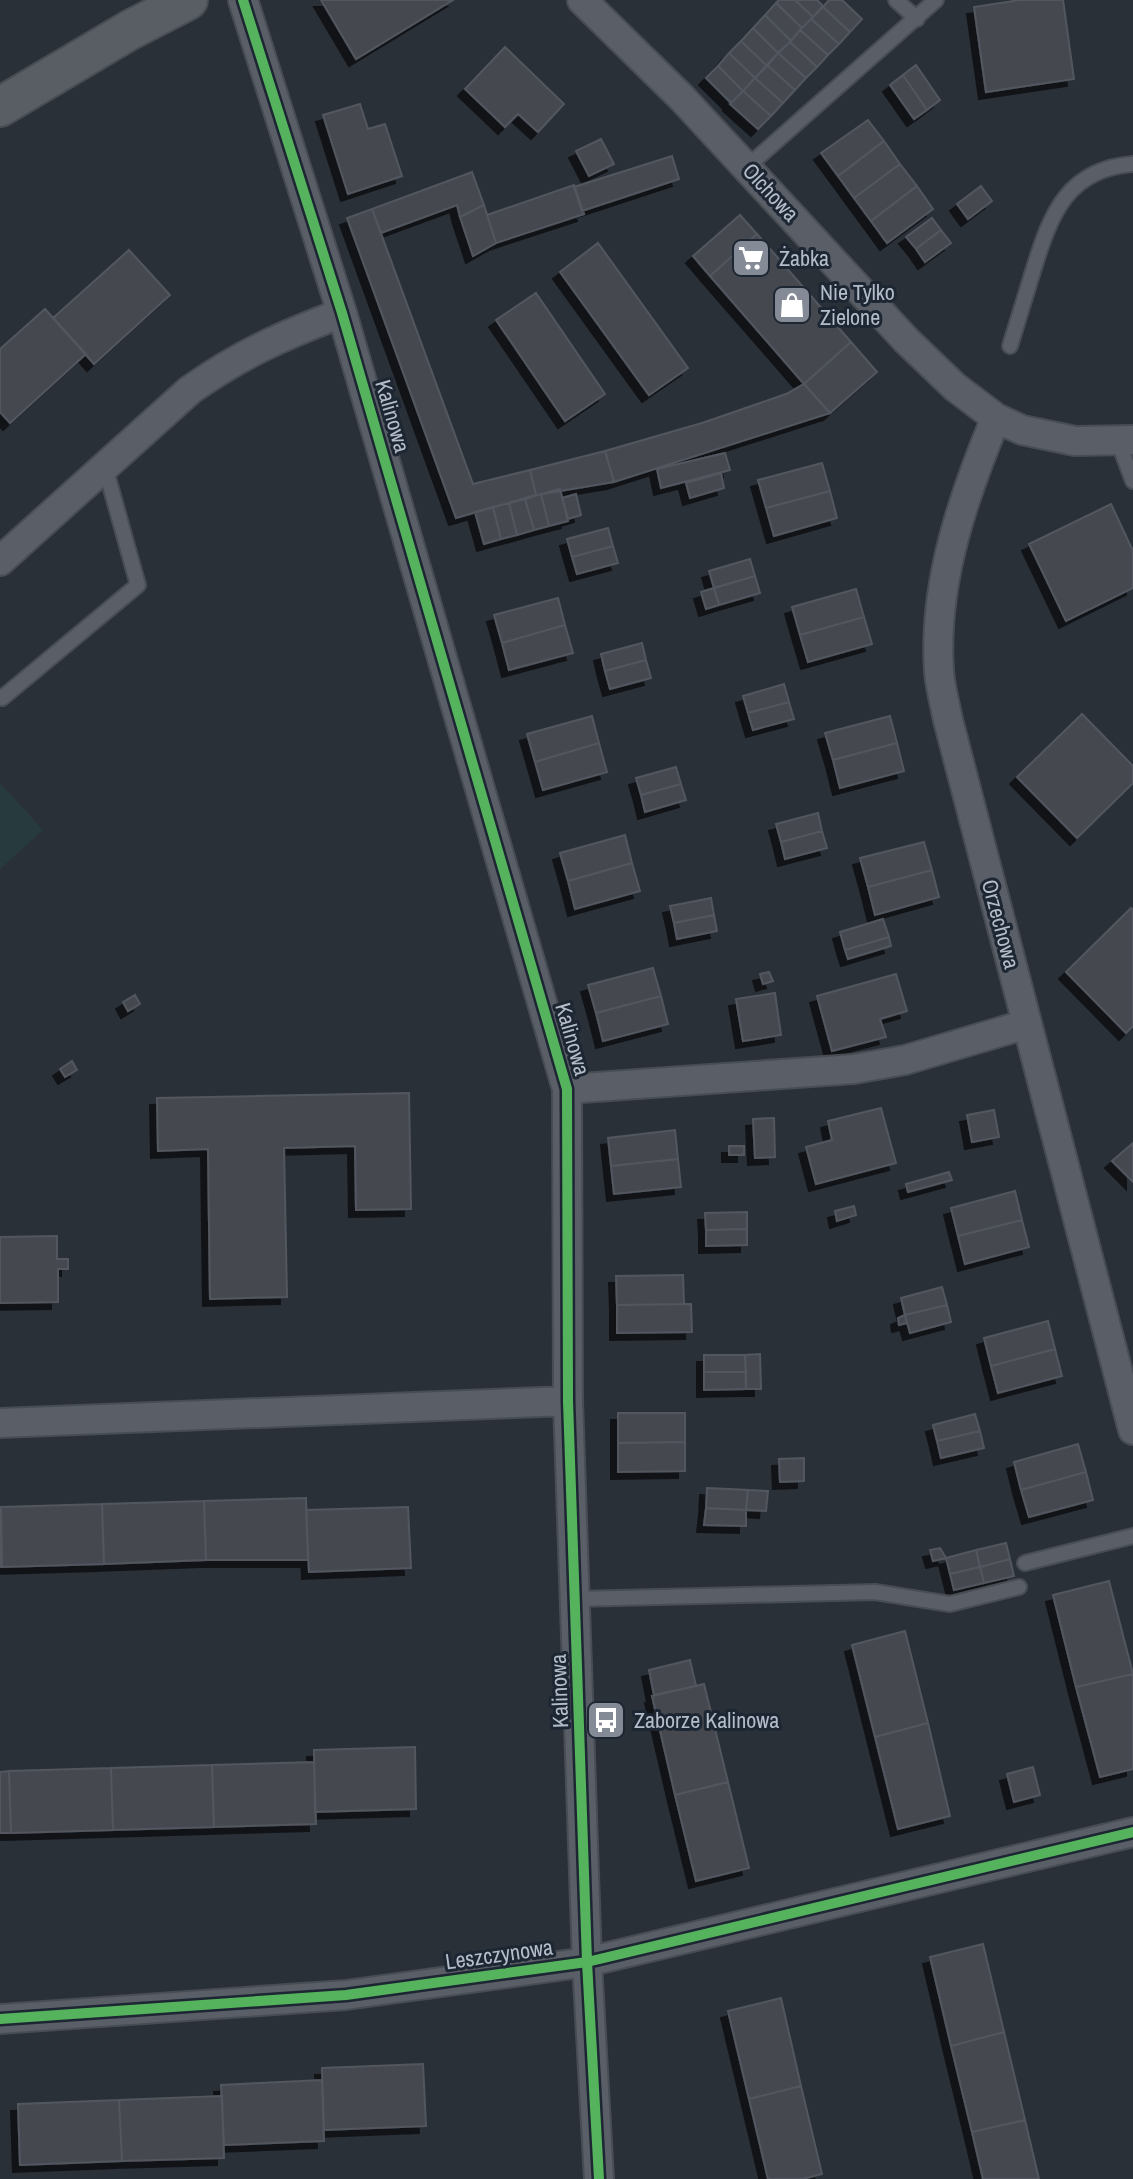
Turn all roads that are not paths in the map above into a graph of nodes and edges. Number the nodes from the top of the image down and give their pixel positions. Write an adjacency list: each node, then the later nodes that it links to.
1 (188, 0): 7 (street)
2 (243, 0): 10 (street, Kalinowa)
3 (582, 0): 9 (street, Olchowa)
4 (896, 0): 6 (lane)
5 (936, 0): 6 (lane)
6 (917, 19): 9 (lane)
7 (0, 107)
8 (1133, 164): 11 (lane)
9 (747, 167): 12 (street, Olchowa)
10 (342, 313): 14 (street); 19 (street, Kalinowa)
11 (1010, 346)
12 (996, 418): 13 (street, Olchowa); 18 (street, Orzechowa)
13 (1126, 440): 15 (lane)
14 (105, 467): 16 (street); 17 (lane)
15 (1133, 481)
16 (0, 561)
17 (0, 697)
18 (1027, 1024): 19 (street); 22 (street, Orzechowa)
19 (567, 1089): 20 (street, Kalinowa)
20 (568, 1401): 21 (street); 26 (street, Kalinowa)
21 (0, 1423)
22 (1133, 1430)
23 (1133, 1536): 24 (lane)
24 (1025, 1563)
25 (1019, 1587): 26 (lane)
26 (575, 1599): 28 (street, Kalinowa)
27 (1133, 1832): 28 (street, Leszczynowa)
28 (587, 1962): 29 (street, Leszczynowa); 30 (street, Kalinowa)
29 (0, 2019)
30 (599, 2179)

